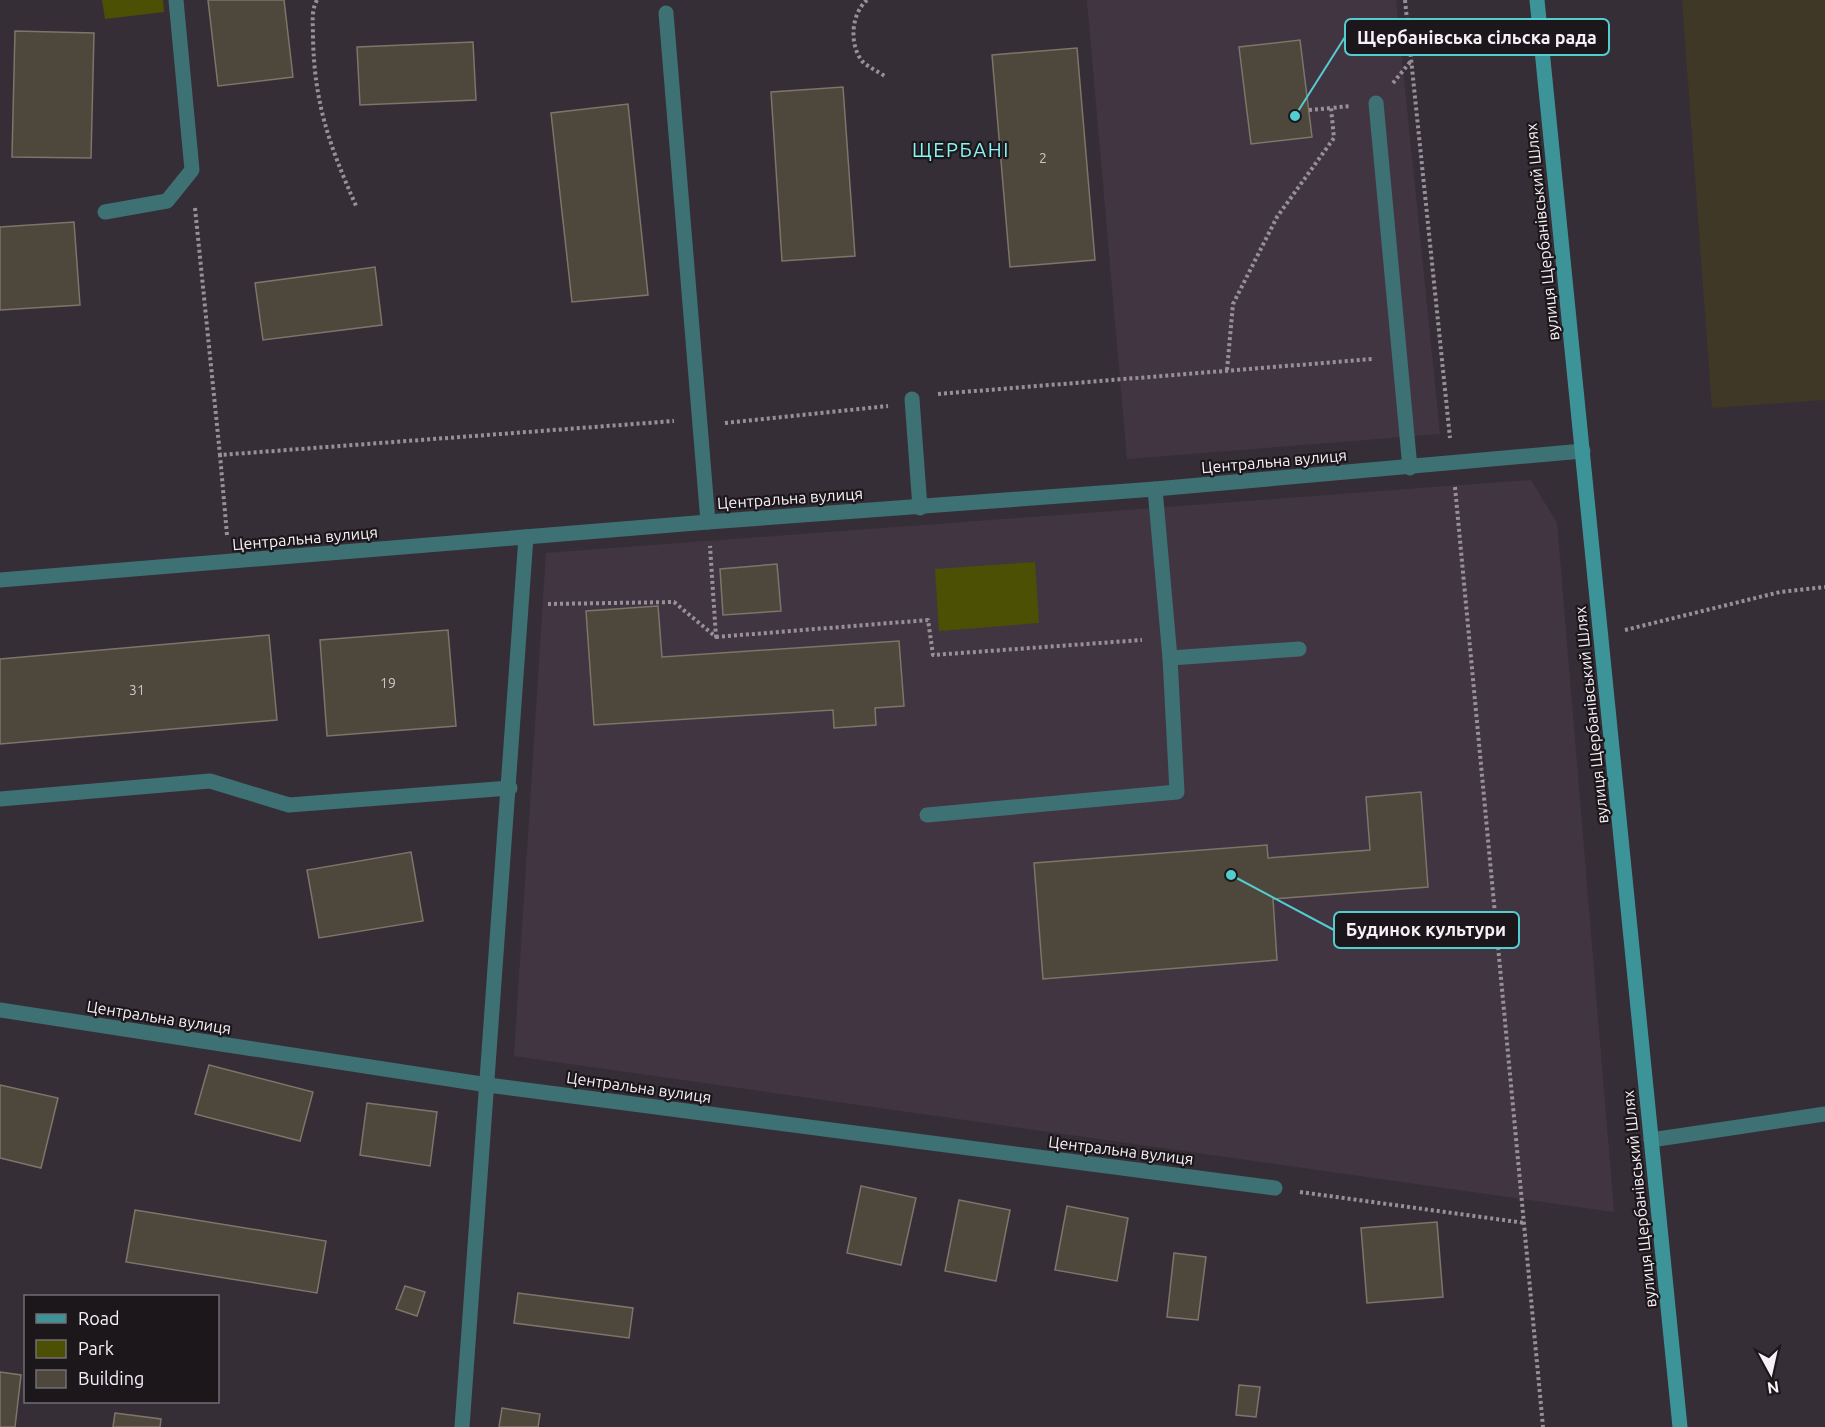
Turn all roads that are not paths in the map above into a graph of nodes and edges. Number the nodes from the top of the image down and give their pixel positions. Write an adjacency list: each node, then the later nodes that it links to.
1 (176, 0): 5 (street)
2 (1537, 0): 7 (main road, вулиця Щербанівський Шлях)
3 (666, 13): 11 (street)
4 (1376, 103): 8 (street)
5 (105, 212)
6 (912, 401): 10 (street)
7 (1583, 451): 8 (street, Центральна вулиця); 22 (main road, вулиця Щербанівський Шлях)
8 (1410, 468): 9 (street, Центральна вулиця)
9 (1155, 489): 10 (street, Центральна вулиця); 15 (street)
10 (920, 508): 11 (street, Центральна вулиця)
11 (708, 522): 12 (street, Центральна вулиця)
12 (526, 537): 13 (street, Центральна вулиця); 16 (street)
13 (0, 580)
14 (1299, 649): 15 (street)
15 (1170, 658): 18 (street)
16 (510, 788): 17 (street); 20 (street)
17 (0, 799)
18 (927, 815)
19 (0, 1010): 20 (street, Центральна вулиця)
20 (488, 1085): 23 (street, Центральна вулиця); 24 (street)
21 (1825, 1114): 22 (street)
22 (1651, 1140): 25 (main road, вулиця Щербанівський Шлях)
23 (1275, 1188)
24 (462, 1427)
25 (1680, 1427)

